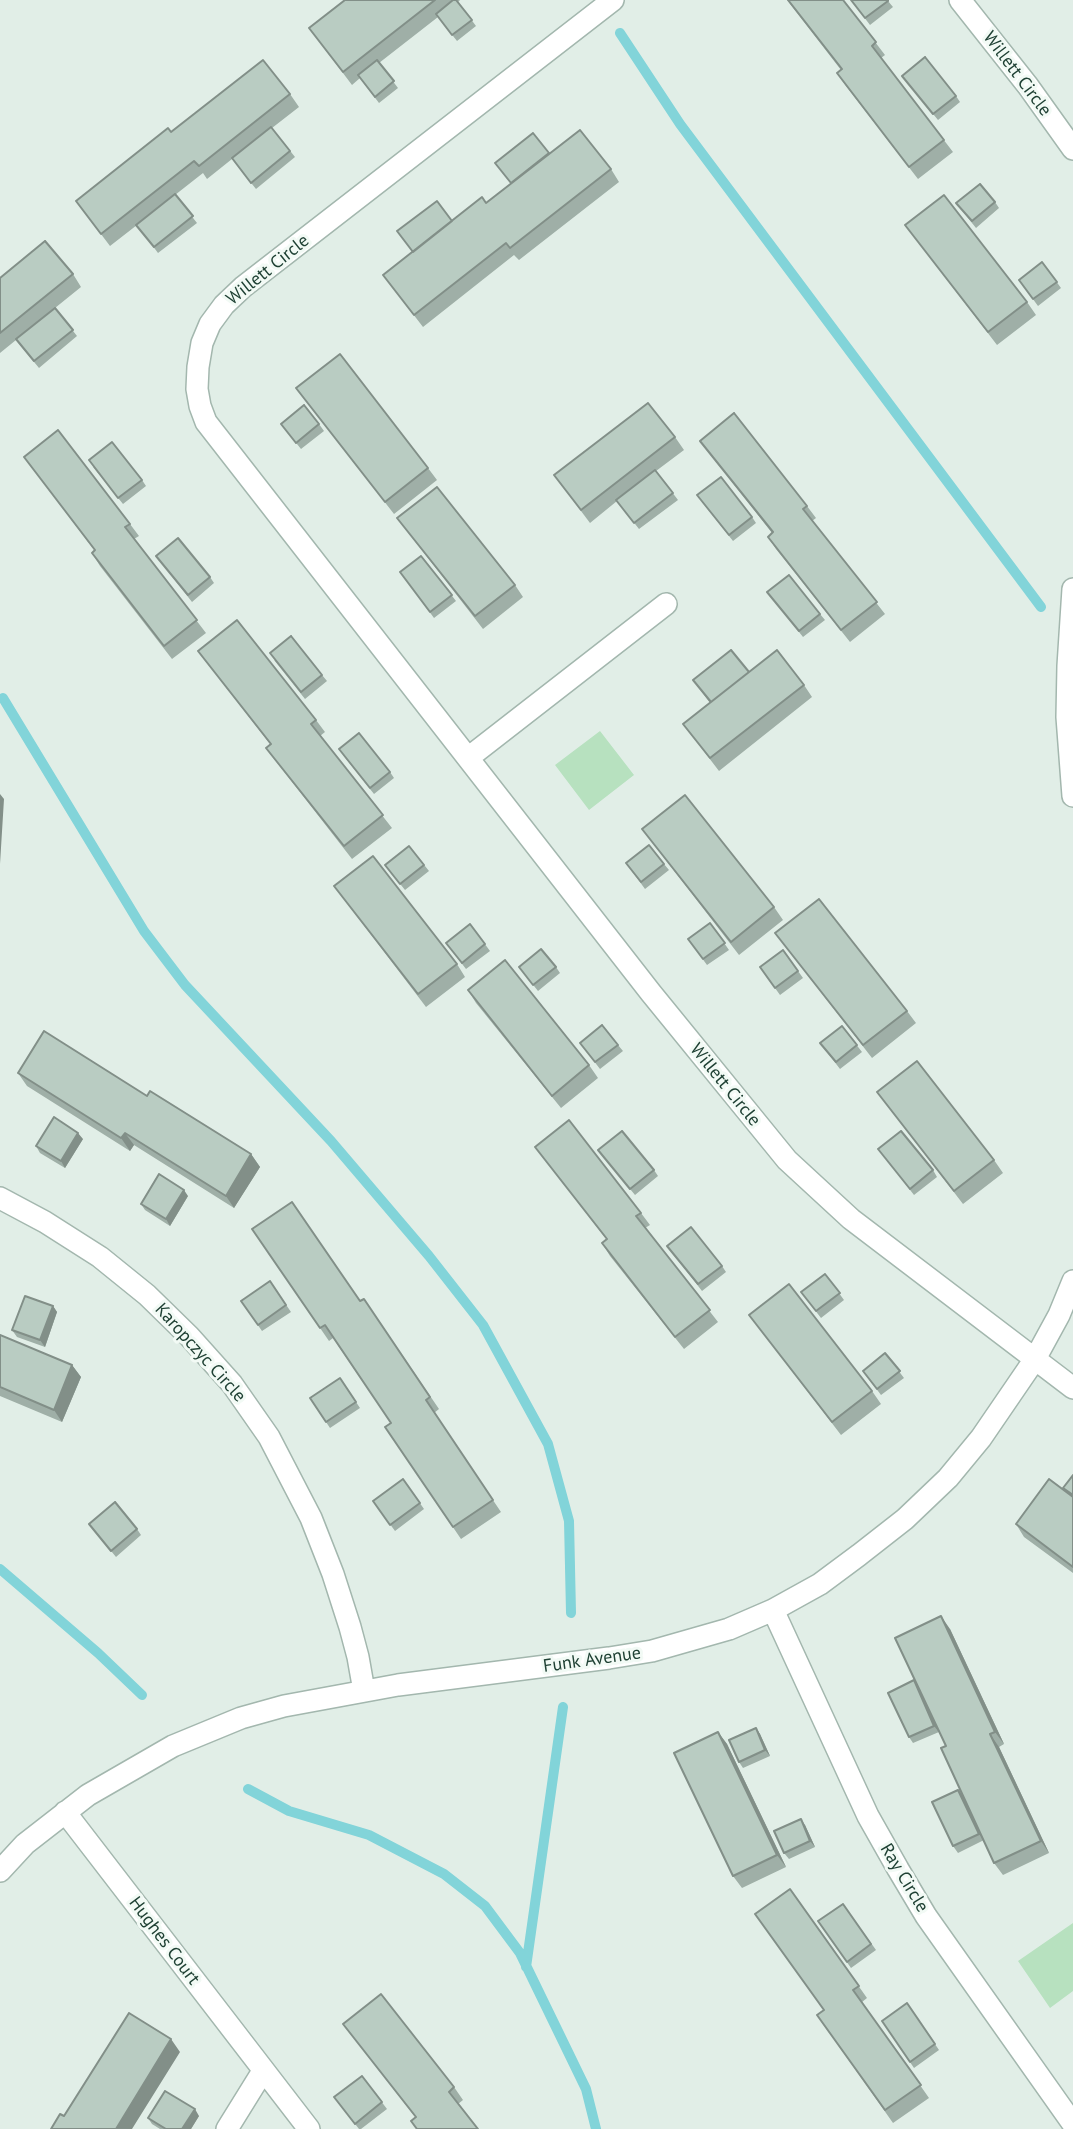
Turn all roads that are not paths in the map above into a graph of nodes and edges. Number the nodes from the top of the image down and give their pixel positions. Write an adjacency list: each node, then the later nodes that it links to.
1 (613, 0): 6 (street, Willett Circle)
2 (960, 0): 3 (street, Willett Circle)
3 (1073, 149)
4 (1073, 589): 7 (street)
5 (666, 604): 6 (street)
6 (468, 758): 10 (street, Willett Circle)
7 (1073, 796)
8 (0, 1198): 13 (street, Karopczyc Circle)
9 (1073, 1281): 10 (street, Funk Avenue)
10 (1035, 1359): 11 (street); 12 (street, Funk Avenue)
11 (1073, 1388)
12 (773, 1609): 13 (street, Funk Avenue); 17 (street, Ray Circle)
13 (364, 1691): 14 (street, Funk Avenue)
14 (65, 1811): 15 (street, Funk Avenue); 16 (street, Hughes Court)
15 (0, 1871)
16 (263, 2071): 18 (street); 19 (street, Hughes Court)
17 (1073, 2124)
18 (227, 2129)
19 (309, 2129)

